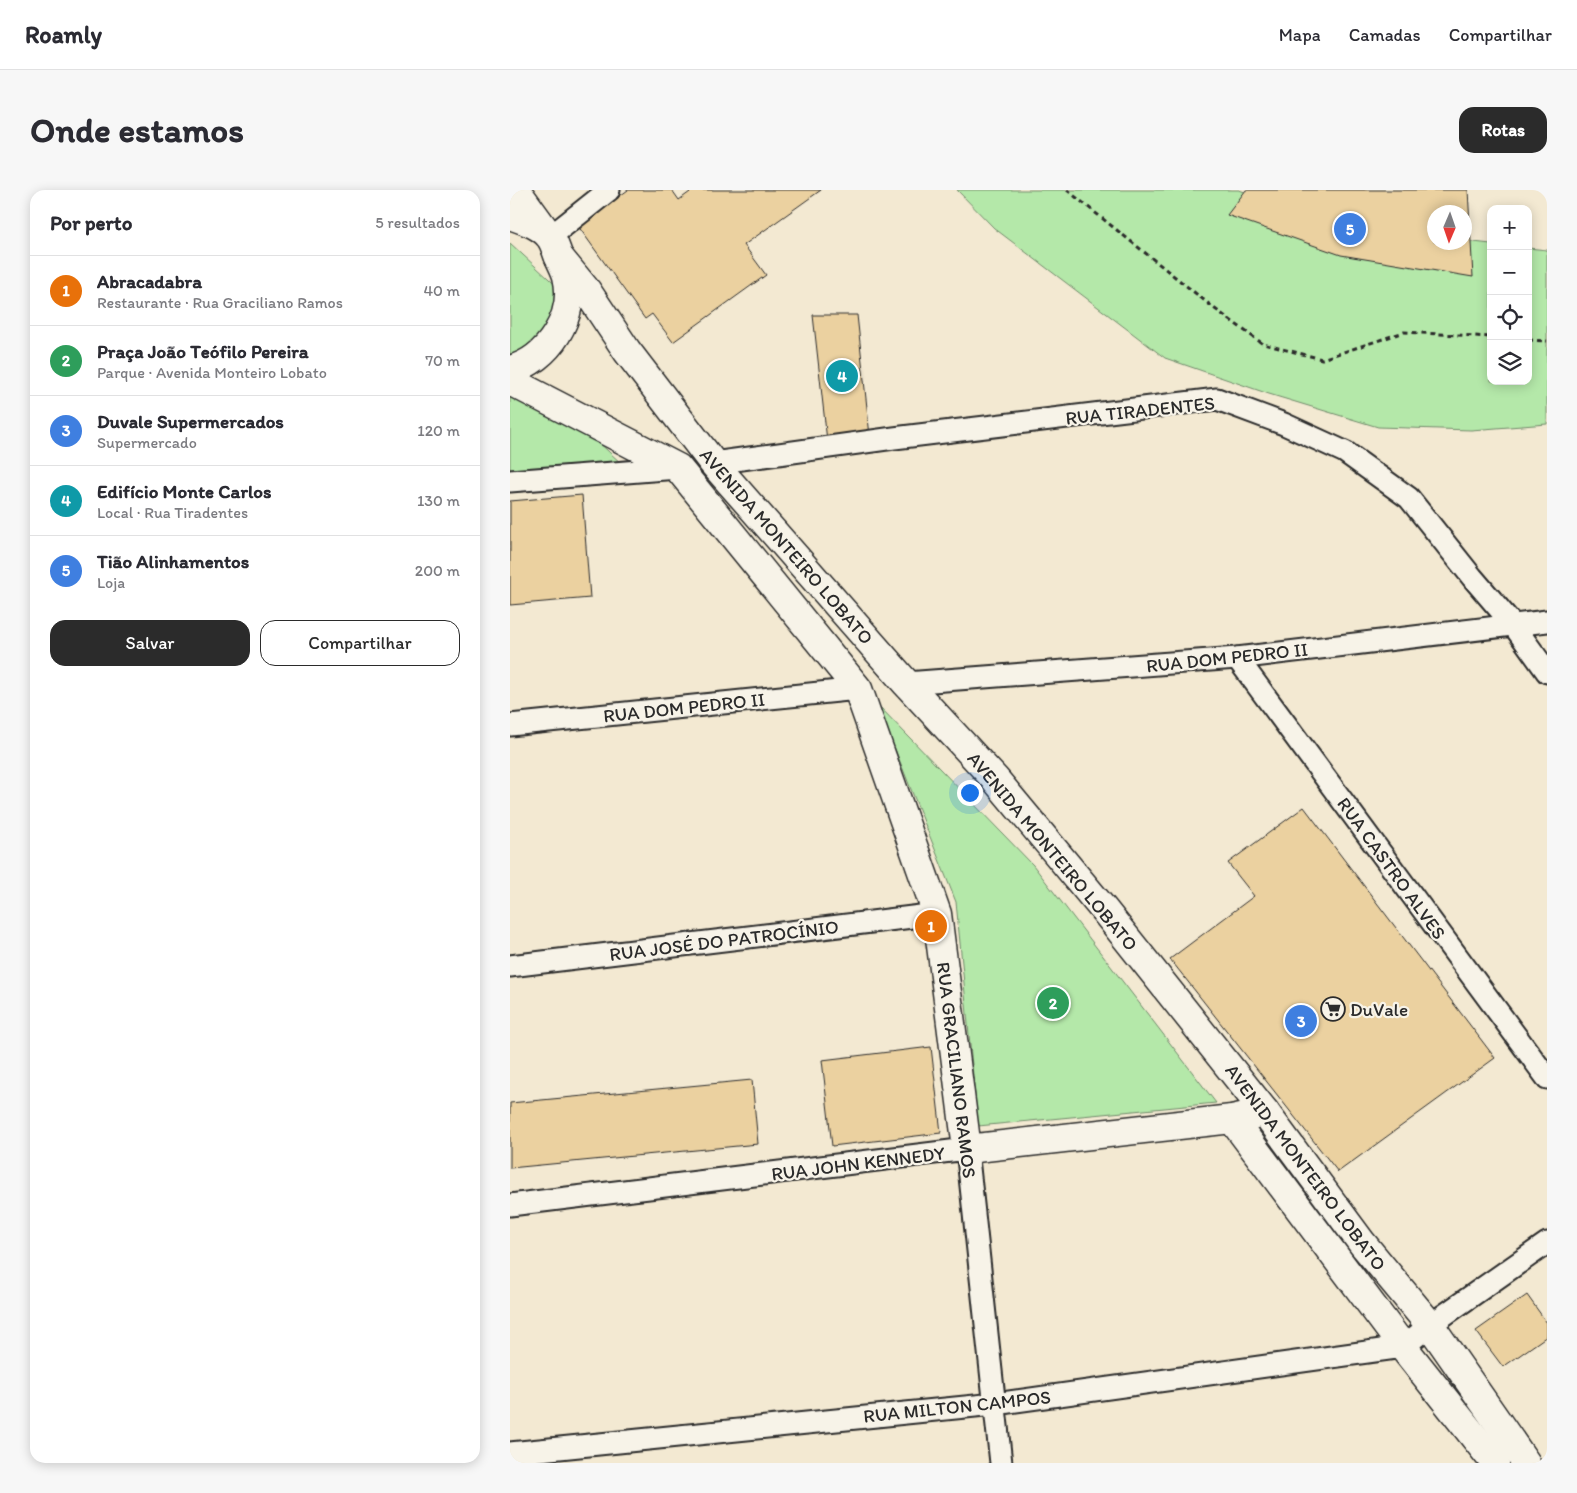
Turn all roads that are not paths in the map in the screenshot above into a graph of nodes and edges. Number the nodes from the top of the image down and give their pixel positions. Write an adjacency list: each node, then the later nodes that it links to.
1 (516, 190): 4 (main road, AVENIDA MONTEIRO LOBATO)
2 (608, 190): 4 (street)
3 (510, 215): 4 (main road)
4 (555, 247): 5 (main road); 7 (main road, AVENIDA MONTEIRO LOBATO)
5 (510, 370)
6 (510, 381): 8 (main road, AVENIDA MONTEIRO LOBATO)
7 (712, 463): 11 (street, RUA TIRADENTES); 14 (main road, AVENIDA MONTEIRO LOBATO)
8 (678, 468): 9 (street); 15 (main road, AVENIDA MONTEIRO LOBATO)
9 (510, 482)
10 (1547, 622): 11 (street, RUA DOM PEDRO II)
11 (1514, 626): 12 (street, RUA DOM PEDRO II); 13 (street, RUA TIRADENTES)
12 (1237, 658): 14 (street, RUA DOM PEDRO II); 19 (street, RUA CASTRO ALVES)
13 (1547, 672)
14 (906, 683): 20 (main road, AVENIDA MONTEIRO LOBATO)
15 (858, 689): 16 (street, RUA DOM PEDRO II); 17 (main road, RUA GRACILIANO RAMOS)
16 (510, 725)
17 (937, 914): 18 (street, RUA JOSÉ DO PATROCÍNIO); 22 (main road, RUA GRACILIANO RAMOS)
18 (510, 966)
19 (1547, 1078)
20 (1265, 1112): 21 (main road, RUA JOHN KENNEDY); 25 (main road, AVENIDA MONTEIRO LOBATO)
21 (1232, 1119): 22 (main road, RUA JOHN KENNEDY); 26 (main road, AVENIDA MONTEIRO LOBATO)
22 (967, 1150): 23 (street, RUA JOHN KENNEDY); 27 (street, RUA GRACILIANO RAMOS)
23 (510, 1205)
24 (1547, 1243): 25 (street)
25 (1430, 1325): 26 (street); 31 (main road, AVENIDA MONTEIRO LOBATO)
26 (1403, 1347): 27 (street, RUA MILTON CAMPOS); 30 (main road, AVENIDA MONTEIRO LOBATO)
27 (995, 1404): 28 (street, RUA MILTON CAMPOS); 29 (street, RUA GRACILIANO RAMOS)
28 (510, 1453)
29 (1001, 1463)
30 (1495, 1463)
31 (1526, 1463)

